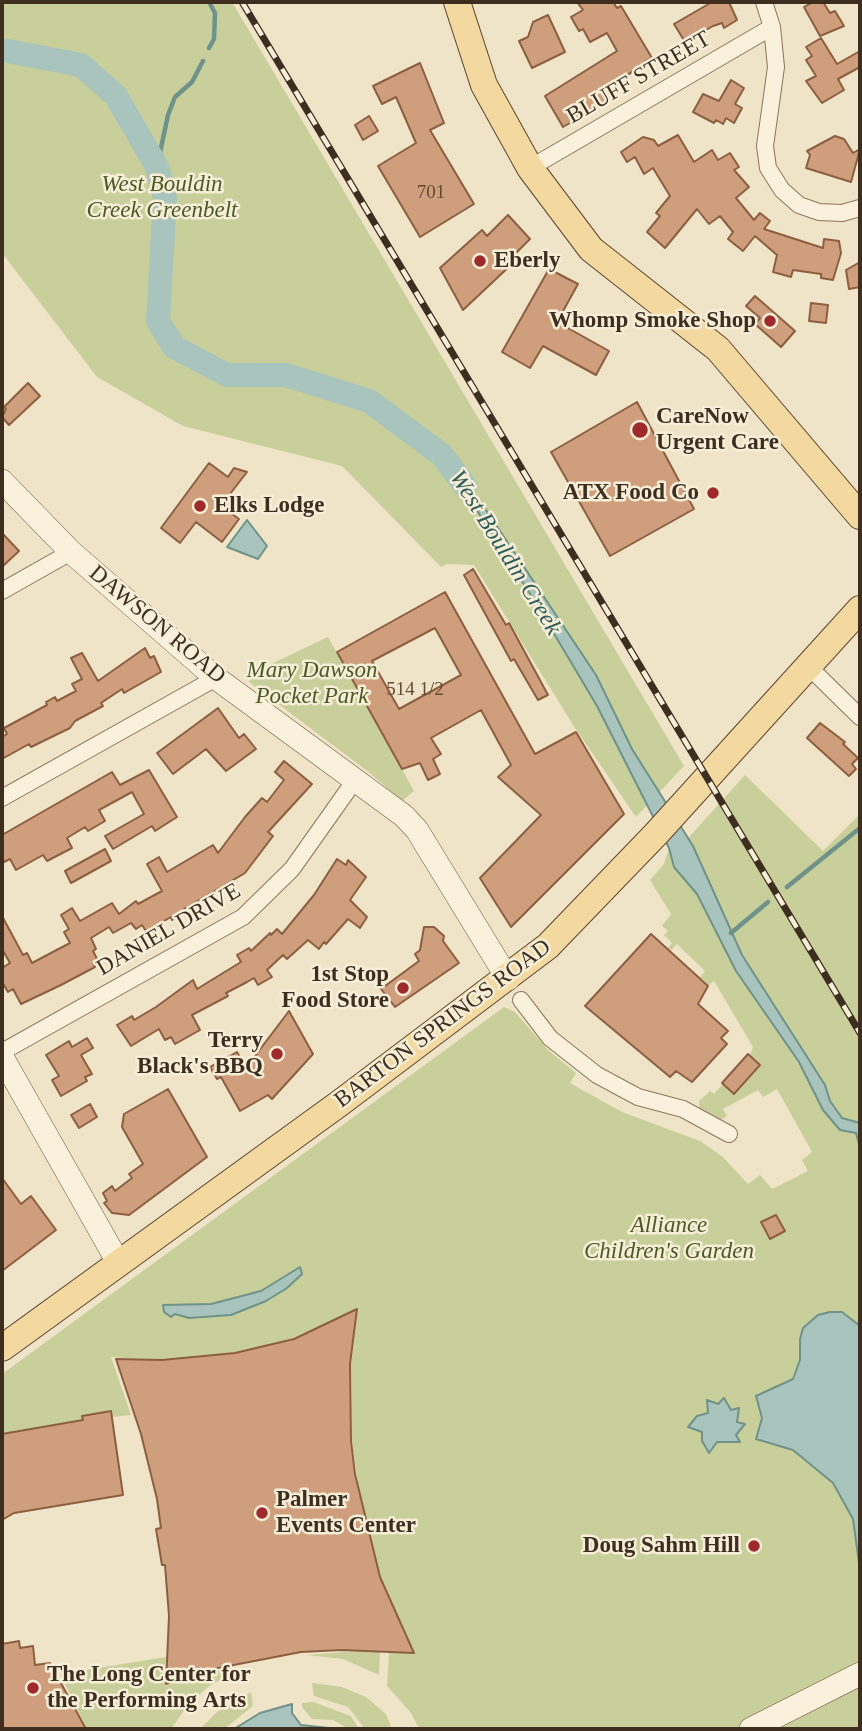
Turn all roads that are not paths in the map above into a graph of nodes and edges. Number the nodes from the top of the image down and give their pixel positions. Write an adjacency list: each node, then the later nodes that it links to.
1 (457, 2): 4 (main road)
2 (764, 2): 3 (street)
3 (772, 27): 4 (street, BLUFF STREET); 5 (street)
4 (530, 168): 7 (main road)
5 (860, 208)
6 (2, 481): 8 (street, DAWSON ROAD)
7 (860, 516)
8 (71, 552): 9 (street); 13 (street, DAWSON ROAD)
9 (2, 591)
10 (860, 609): 11 (main road, BARTON SPRINGS ROAD)
11 (852, 629): 12 (main road, BARTON SPRINGS ROAD)
12 (807, 665): 14 (street); 17 (main road, BARTON SPRINGS ROAD)
13 (216, 678): 15 (street, DAWSON ROAD); 16 (street)
14 (860, 717)
15 (355, 780): 17 (street, DAWSON ROAD); 18 (street, DANIEL DRIVE)
16 (2, 798)
17 (514, 989): 19 (street, DAWSON ROAD); 20 (main road, BARTON SPRINGS ROAD)
18 (2, 1055): 20 (street)
19 (729, 1134)
20 (118, 1262): 21 (main road, BARTON SPRINGS ROAD)
21 (2, 1348)
22 (860, 1674): 23 (street)
23 (751, 1729)

